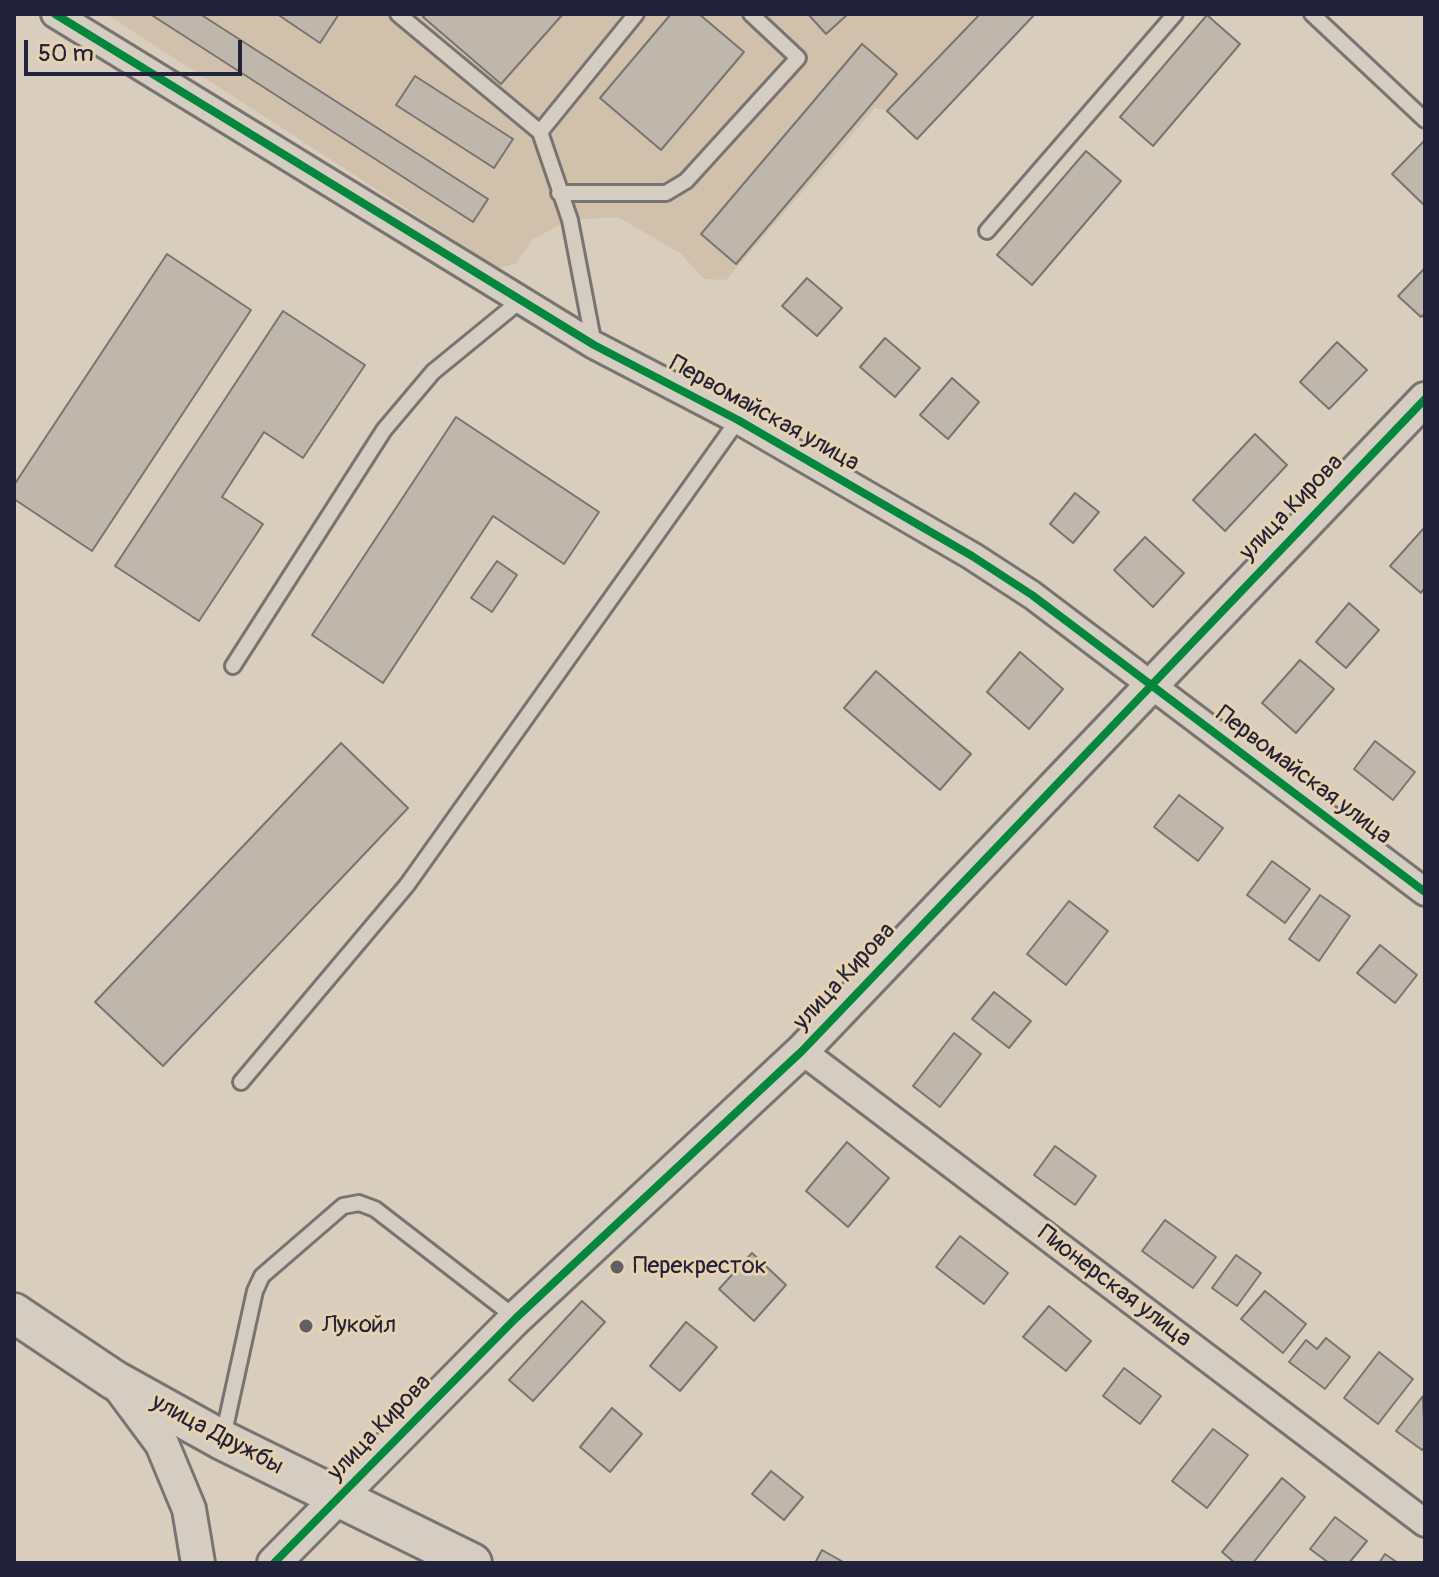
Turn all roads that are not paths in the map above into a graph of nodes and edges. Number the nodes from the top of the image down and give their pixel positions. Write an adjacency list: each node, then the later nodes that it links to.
1 (55, 14): 11 (street, Первомайская улица)
2 (398, 14): 8 (lane)
3 (636, 14): 8 (lane)
4 (751, 14): 9 (lane)
5 (1175, 14): 10 (lane)
6 (1312, 14): 7 (lane)
7 (1425, 120)
8 (540, 132): 9 (lane)
9 (559, 193): 12 (lane)
10 (987, 231)
11 (521, 300): 12 (street, Первомайская улица); 15 (lane)
12 (594, 345): 14 (street, Первомайская улица)
13 (1425, 399): 16 (street, улица Кирова)
14 (738, 420): 16 (street, Первомайская улица); 19 (lane)
15 (233, 666)
16 (1148, 686): 17 (street, Первомайская улица); 18 (street, улица Кирова)
17 (1425, 892)
18 (802, 1051): 21 (street, улица Кирова); 25 (street, Пионерская улица)
19 (241, 1082)
20 (14, 1313): 22 (main road, улица Дружбы)
21 (516, 1318): 23 (lane); 24 (street, улица Кирова)
22 (114, 1380): 23 (main road, улица Дружбы); 26 (street)
23 (222, 1440): 24 (main road, улица Дружбы)
24 (340, 1499): 27 (street, улица Кирова); 28 (main road, улица Дружбы)
25 (1425, 1523)
26 (198, 1563)
27 (274, 1563)
28 (472, 1563)

